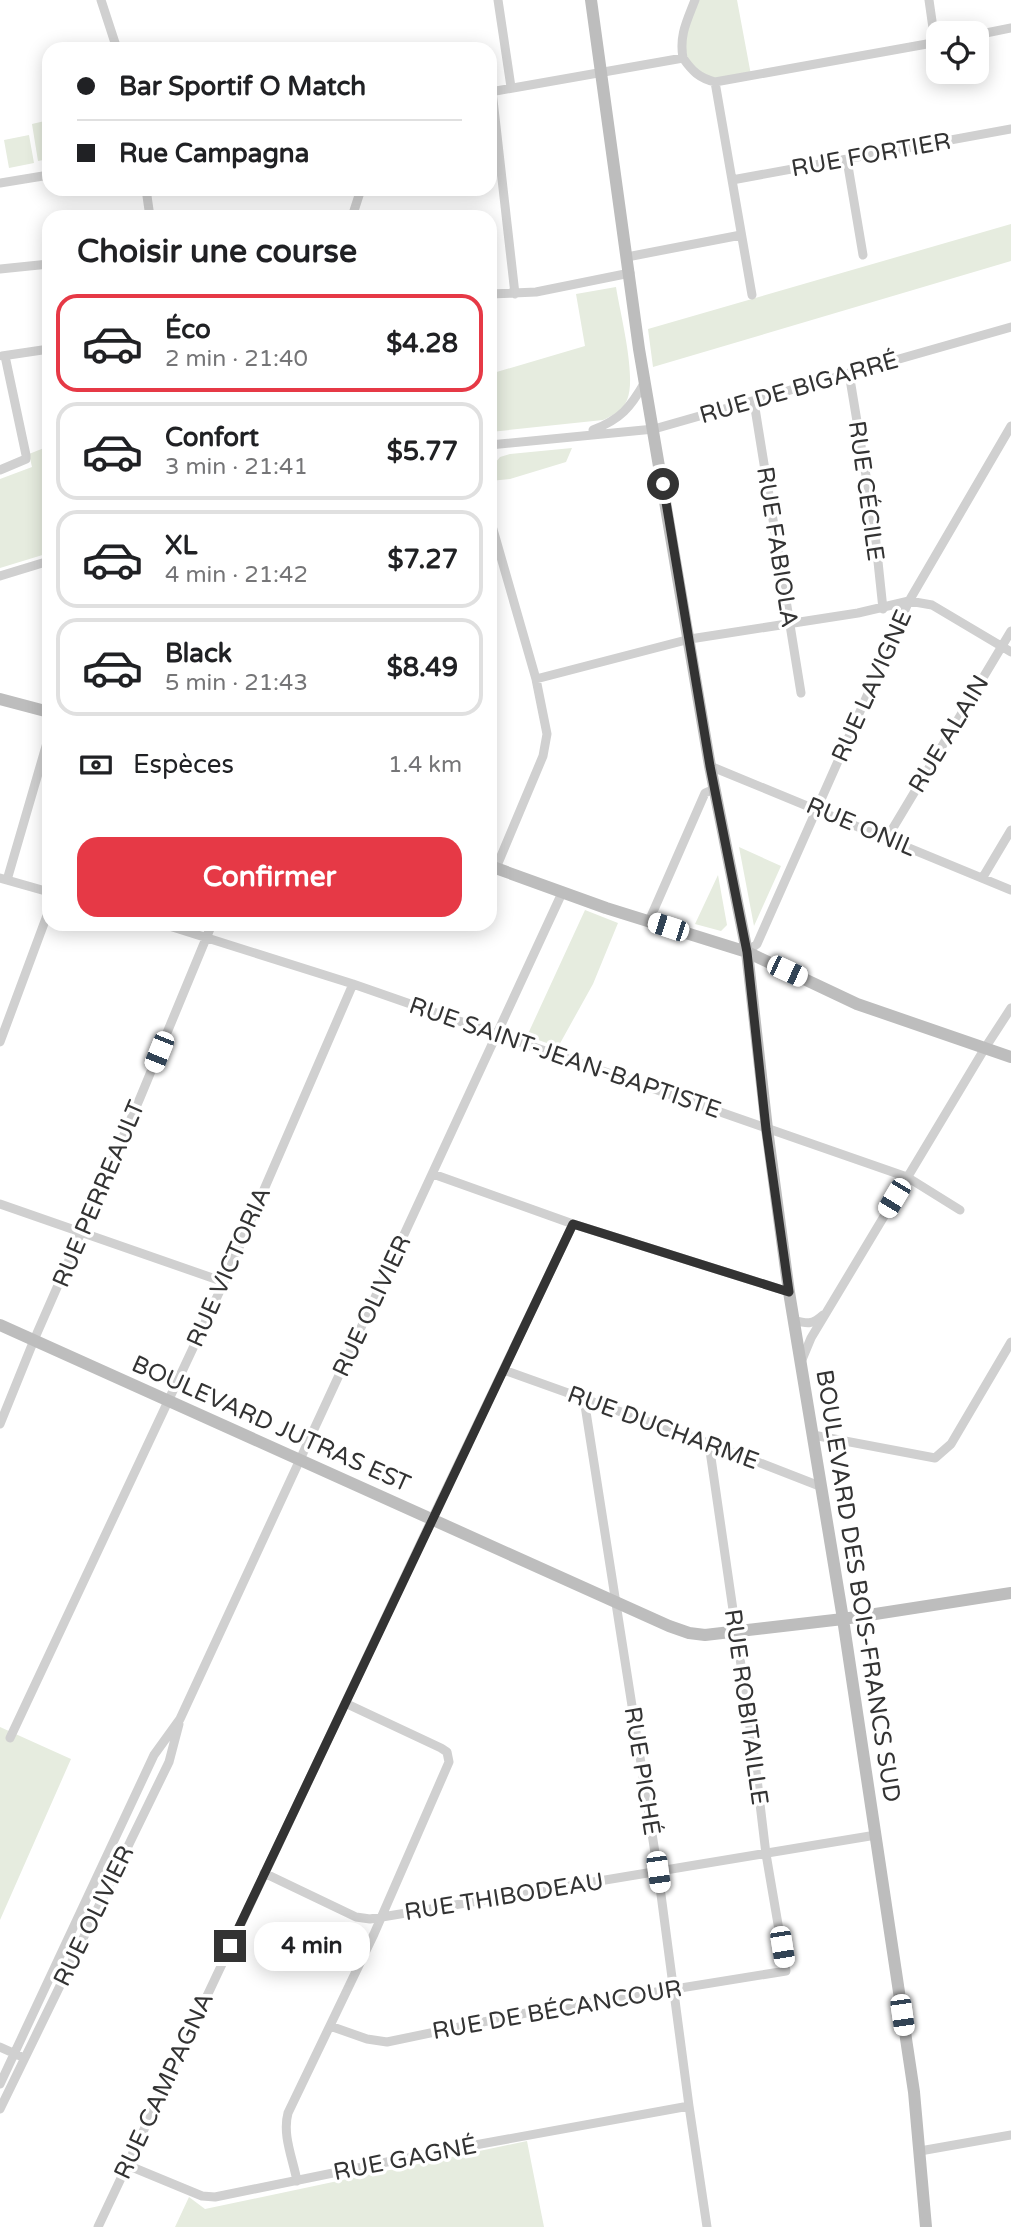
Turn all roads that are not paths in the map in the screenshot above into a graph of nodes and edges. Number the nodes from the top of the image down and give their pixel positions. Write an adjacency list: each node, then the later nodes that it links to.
1 (100, 0): 9 (street)
2 (498, 0): 14 (street)
3 (591, 0): 12 (street, BOULEVARD DES BOIS-FRANCS SUD)
4 (695, 0): 11 (street)
5 (929, 0): 6 (street)
6 (933, 21)
7 (1011, 28): 8 (street)
8 (989, 32)
9 (115, 42)
10 (926, 44): 13 (street)
11 (683, 58): 12 (street); 13 (street)
12 (600, 72): 14 (street); 24 (street, BOULEVARD DES BOIS-FRANCS SUD)
13 (715, 82): 20 (street)
14 (511, 87): 15 (street)
15 (497, 90)
16 (1011, 129): 18 (street, RUE FORTIER)
17 (497, 142): 29 (street)
18 (847, 160): 20 (street, RUE FORTIER); 23 (street)
19 (42, 176): 21 (street)
20 (732, 180): 22 (street)
21 (0, 183)
22 (741, 235): 24 (street); 30 (street)
23 (863, 255)
24 (628, 257): 27 (street, BOULEVARD DES BOIS-FRANCS SUD)
25 (42, 265): 26 (street)
26 (0, 269)
27 (629, 273): 29 (street); 35 (street, BOULEVARD DES BOIS-FRANCS SUD)
28 (497, 294): 29 (street)
29 (515, 294)
30 (752, 295)
31 (1011, 327): 34 (street, RUE DE BIGARRÉ)
32 (42, 350): 33 (street)
33 (2, 356): 41 (street)
34 (849, 373): 36 (street, RUE DE BIGARRÉ); 46 (street, RUE CÉCILE)
35 (646, 381): 38 (street, BOULEVARD DES BOIS-FRANCS SUD); 39 (street, RUE DE BIGARRÉ)
36 (754, 402): 38 (street, RUE DE BIGARRÉ); 47 (street, RUE FABIOLA)
37 (1011, 426): 45 (street, RUE LAVIGNE)
38 (654, 429): 39 (street, RUE DE BIGARRÉ); 49 (street, BOULEVARD DES BOIS-FRANCS SUD)
39 (584, 434): 40 (street, RUE DE BIGARRÉ)
40 (497, 444)
41 (0, 470)
42 (497, 543): 52 (street)
43 (42, 563): 44 (street)
44 (0, 576)
45 (909, 601): 46 (street); 50 (street); 59 (street, RUE LAVIGNE)
46 (883, 608): 47 (street)
47 (789, 623): 49 (street); 53 (street, RUE FABIOLA)
48 (1011, 631): 50 (street, RUE ALAIN)
49 (690, 639): 52 (street); 57 (street, BOULEVARD DES BOIS-FRANCS SUD)
50 (1002, 646): 51 (street); 61 (street, RUE ALAIN)
51 (1011, 652)
52 (536, 678): 62 (street)
53 (801, 693)
54 (0, 699): 55 (street)
55 (42, 710)
56 (42, 760): 65 (street)
57 (710, 766): 58 (street, BOULEVARD DES BOIS-FRANCS SUD); 59 (street, RUE ONIL)
58 (714, 789): 69 (street); 74 (street, BOULEVARD DES BOIS-FRANCS SUD)
59 (817, 808): 61 (street, RUE ONIL); 74 (street, RUE LAVIGNE)
60 (1011, 830): 64 (street)
61 (887, 838): 64 (street, RUE ONIL)
62 (497, 858)
63 (497, 868): 68 (street)
64 (984, 877): 67 (street, RUE ONIL)
65 (3, 879): 66 (street)
66 (42, 890)
67 (1011, 890)
68 (562, 892): 69 (street); 77 (street, RUE OLIVIER)
69 (649, 921): 74 (street)
70 (42, 929): 78 (street)
71 (189, 931): 73 (street, RUE SAINT-JEAN-BAPTISTE)
72 (209, 931): 73 (street, RUE PERREAULT)
73 (207, 936): 75 (street, RUE SAINT-JEAN-BAPTISTE); 87 (street, RUE PERREAULT)
74 (747, 952): 79 (street); 81 (street, BOULEVARD DES BOIS-FRANCS SUD)
75 (353, 984): 77 (street, RUE SAINT-JEAN-BAPTISTE); 88 (street, RUE VICTORIA)
76 (1011, 1008): 79 (street)
77 (498, 1034): 81 (street, RUE SAINT-JEAN-BAPTISTE); 82 (street, RUE OLIVIER)
78 (0, 1042)
79 (985, 1048): 80 (street); 83 (street)
80 (1011, 1057)
81 (766, 1129): 83 (street, RUE SAINT-JEAN-BAPTISTE); 89 (street, BOULEVARD DES BOIS-FRANCS SUD)
82 (433, 1174): 86 (street); 102 (street, RUE OLIVIER)
83 (907, 1177): 85 (street, RUE SAINT-JEAN-BAPTISTE); 90 (street)
84 (0, 1204): 87 (street)
85 (960, 1210)
86 (573, 1224): 89 (street); 96 (street, RUE CAMPAGNA)
87 (83, 1233): 88 (street); 93 (street, RUE PERREAULT)
88 (224, 1282): 98 (street, RUE VICTORIA)
89 (789, 1292): 91 (street, BOULEVARD DES BOIS-FRANCS SUD)
90 (827, 1312): 91 (street); 95 (street)
91 (794, 1320): 95 (street, BOULEVARD DES BOIS-FRANCS SUD)
92 (0, 1325): 93 (street, BOULEVARD JUTRAS EST)
93 (34, 1340): 98 (street, BOULEVARD JUTRAS EST); 99 (street, RUE PERREAULT)
94 (1011, 1342): 100 (street)
95 (801, 1362): 100 (street, BOULEVARD DES BOIS-FRANCS SUD)
96 (504, 1370): 97 (street, RUE DUCHARME); 104 (street, RUE CAMPAGNA)
97 (584, 1399): 101 (street, RUE DUCHARME); 106 (street, RUE PICHÉ)
98 (169, 1401): 102 (street, BOULEVARD JUTRAS EST); 111 (street, RUE VICTORIA)
99 (0, 1424)
100 (813, 1435): 103 (street, BOULEVARD DES BOIS-FRANCS SUD)
101 (709, 1444): 103 (street, RUE DUCHARME); 108 (street, RUE ROBITAILLE)
102 (300, 1460): 104 (street, BOULEVARD JUTRAS EST); 110 (street, RUE OLIVIER)
103 (822, 1487): 107 (street, BOULEVARD DES BOIS-FRANCS SUD)
104 (432, 1519): 106 (street, BOULEVARD JUTRAS EST); 109 (street, RUE CAMPAGNA)
105 (1011, 1593): 107 (street, BOULEVARD JUTRAS EST)
106 (616, 1602): 108 (street, BOULEVARD JUTRAS EST); 114 (street, RUE PICHÉ)
107 (843, 1619): 108 (street, BOULEVARD JUTRAS EST); 112 (street, BOULEVARD DES BOIS-FRANCS SUD)
108 (736, 1632): 113 (street, RUE ROBITAILLE)
109 (345, 1703): 115 (street, RUE CAMPAGNA); 116 (street)
110 (180, 1719): 121 (street, RUE OLIVIER); 122 (street, RUE OLIVIER)
111 (10, 1738)
112 (876, 1835): 113 (street, RUE THIBODEAU); 127 (street, BOULEVARD DES BOIS-FRANCS SUD)
113 (766, 1854): 114 (street, RUE THIBODEAU); 117 (street, RUE ROBITAILLE)
114 (658, 1872): 116 (street, RUE THIBODEAU); 118 (street, RUE PICHÉ)
115 (264, 1873): 116 (street, RUE THIBODEAU); 128 (street, RUE CAMPAGNA)
116 (382, 1916): 119 (street)
117 (786, 1971): 118 (street, RUE DE BÉCANCOUR)
118 (673, 1989): 119 (street, RUE DE BÉCANCOUR); 124 (street, RUE PICHÉ)
119 (330, 2026): 129 (street)
120 (0, 2047): 121 (street)
121 (14, 2053): 122 (street); 123 (street, RUE OLIVIER)
122 (24, 2058): 125 (street, RUE OLIVIER)
123 (0, 2084)
124 (689, 2106): 129 (street, RUE GAGNÉ); 131 (street, RUE PICHÉ)
125 (0, 2109)
126 (1011, 2135): 127 (street)
127 (920, 2151): 132 (street, BOULEVARD DES BOIS-FRANCS SUD)
128 (127, 2165): 129 (street, RUE GAGNÉ); 130 (street, RUE CAMPAGNA)
129 (298, 2181)
130 (98, 2227)
131 (708, 2227)
132 (926, 2227)

